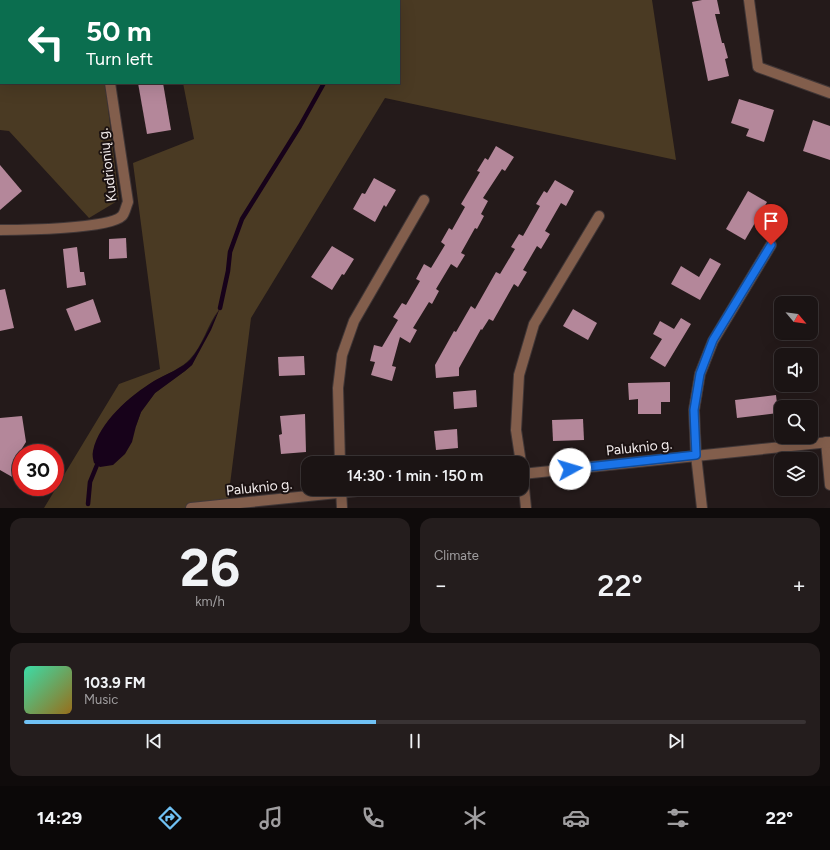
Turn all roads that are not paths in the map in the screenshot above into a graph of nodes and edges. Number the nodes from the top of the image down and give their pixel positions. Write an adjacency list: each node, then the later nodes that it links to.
1 (749, 0): 3 (street)
2 (110, 84): 6 (street, Kudrionių g.)
3 (830, 93)
4 (424, 200): 10 (street)
5 (599, 216): 11 (street)
6 (0, 230)
7 (771, 245): 9 (street)
8 (828, 442): 9 (street, Paluknio g.); 13 (street)
9 (696, 455): 12 (street, Paluknio g.); 20 (street)
10 (340, 456)
11 (520, 456)
12 (529, 471)
13 (830, 485)
14 (301, 496): 17 (street, Paluknio g.)
15 (341, 496): 18 (street)
16 (525, 496): 19 (street)
17 (191, 508)
18 (342, 508)
19 (526, 508)
20 (702, 508)

